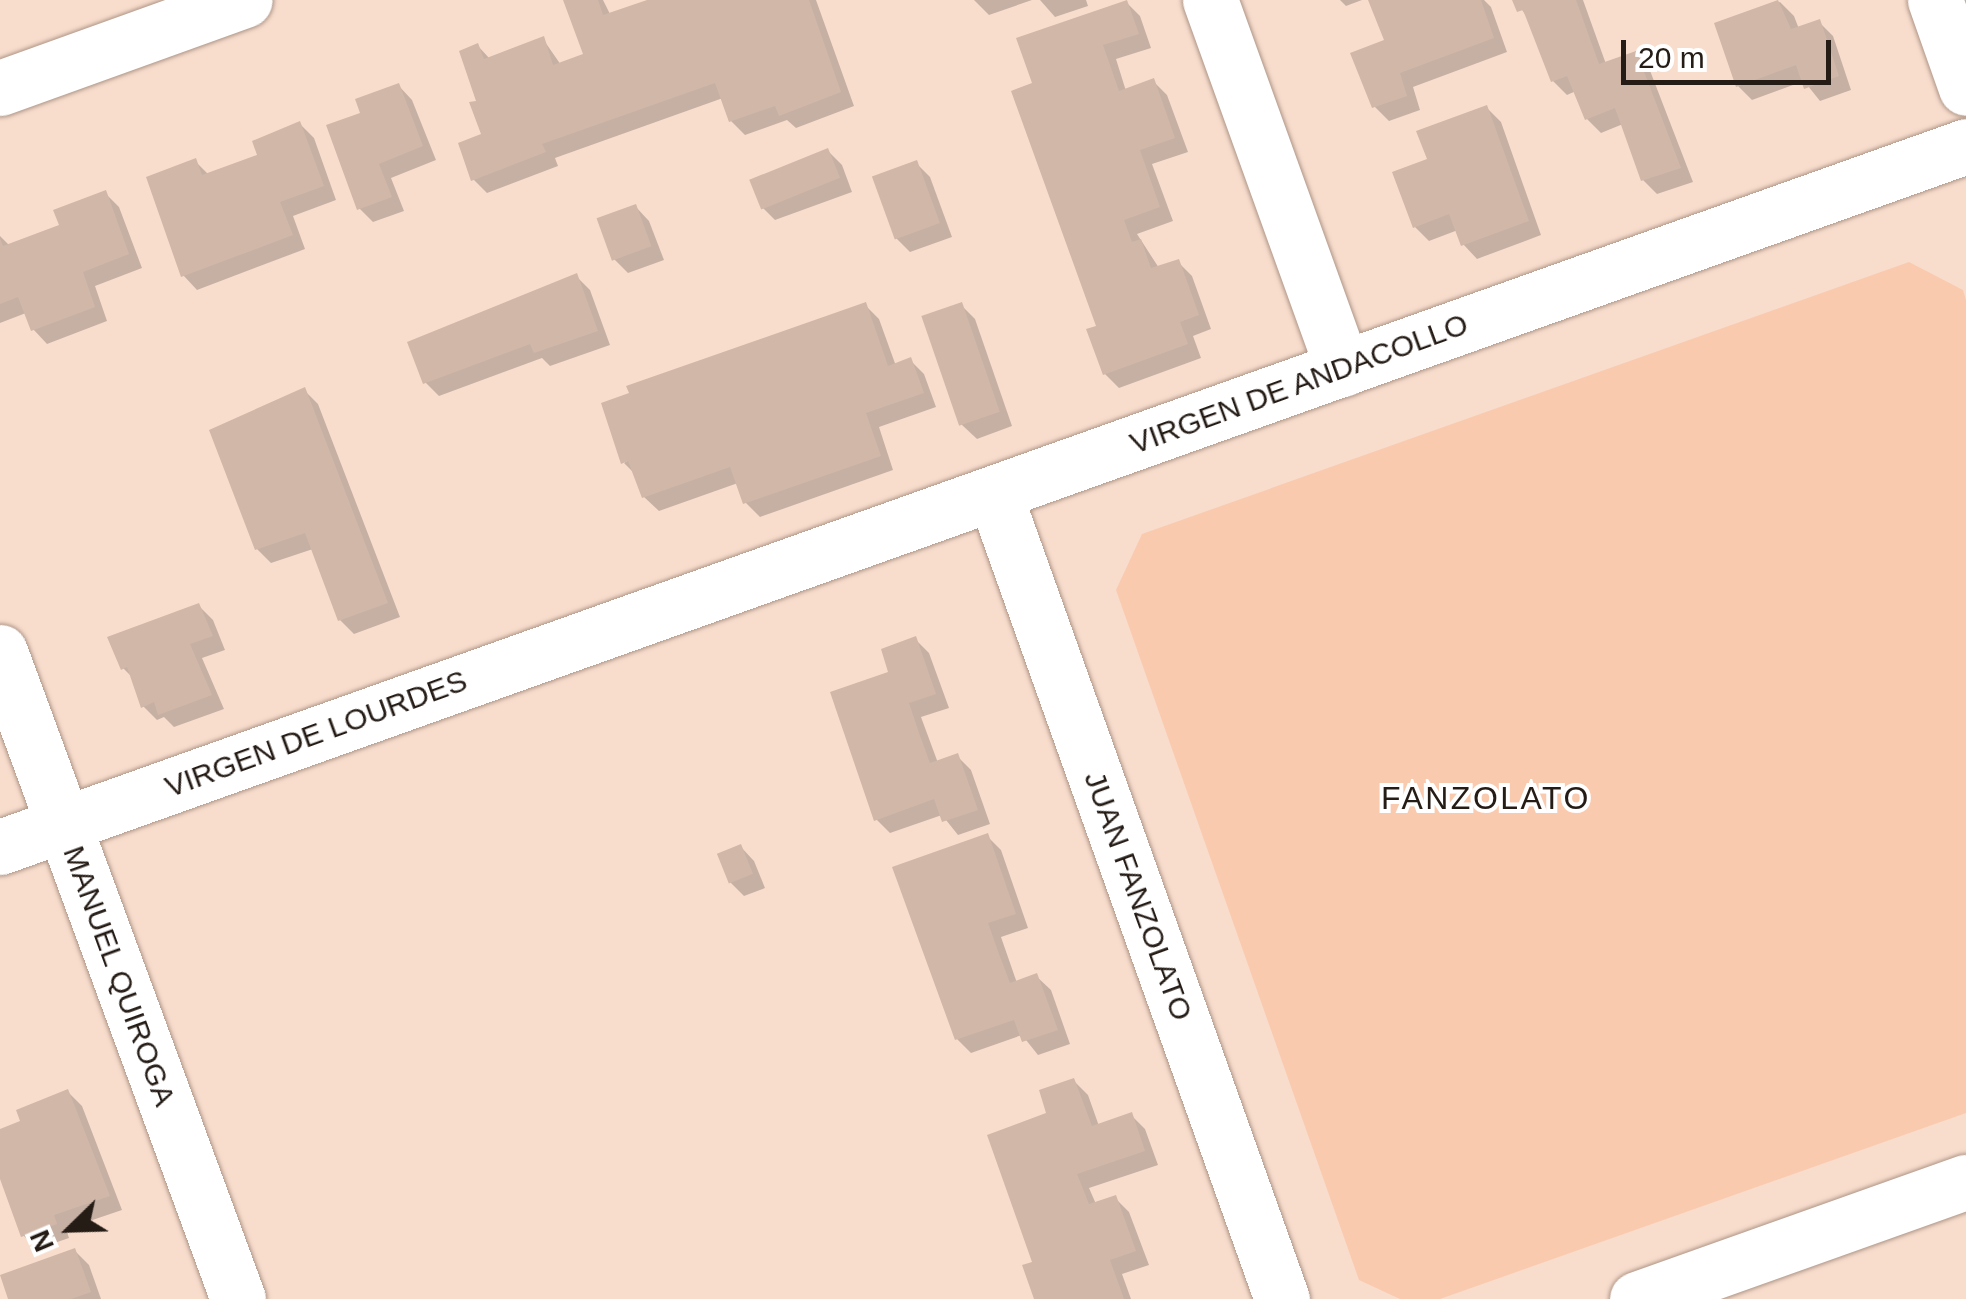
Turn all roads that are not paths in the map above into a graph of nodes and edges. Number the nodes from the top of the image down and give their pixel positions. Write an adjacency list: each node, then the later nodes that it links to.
1 (244, 0): 4 (street)
2 (1210, 0): 7 (street)
3 (1935, 0): 5 (street)
4 (0, 88)
5 (1966, 88)
6 (1966, 146): 7 (street, VIRGEN DE ANDACOLLO)
7 (1343, 368): 8 (street, VIRGEN DE ANDACOLLO)
8 (994, 493): 9 (street, VIRGEN DE ANDACOLLO); 16 (street, JUAN FANZOLATO)
9 (632, 622): 11 (street, VIRGEN DE LOURDES)
10 (0, 652): 11 (street, MANUEL QUIROGA)
11 (63, 824): 12 (street, VIRGEN DE LOURDES); 15 (street, MANUEL QUIROGA)
12 (0, 847)
13 (1966, 1182): 14 (street)
14 (1658, 1296)
15 (238, 1299)
16 (1282, 1299)

